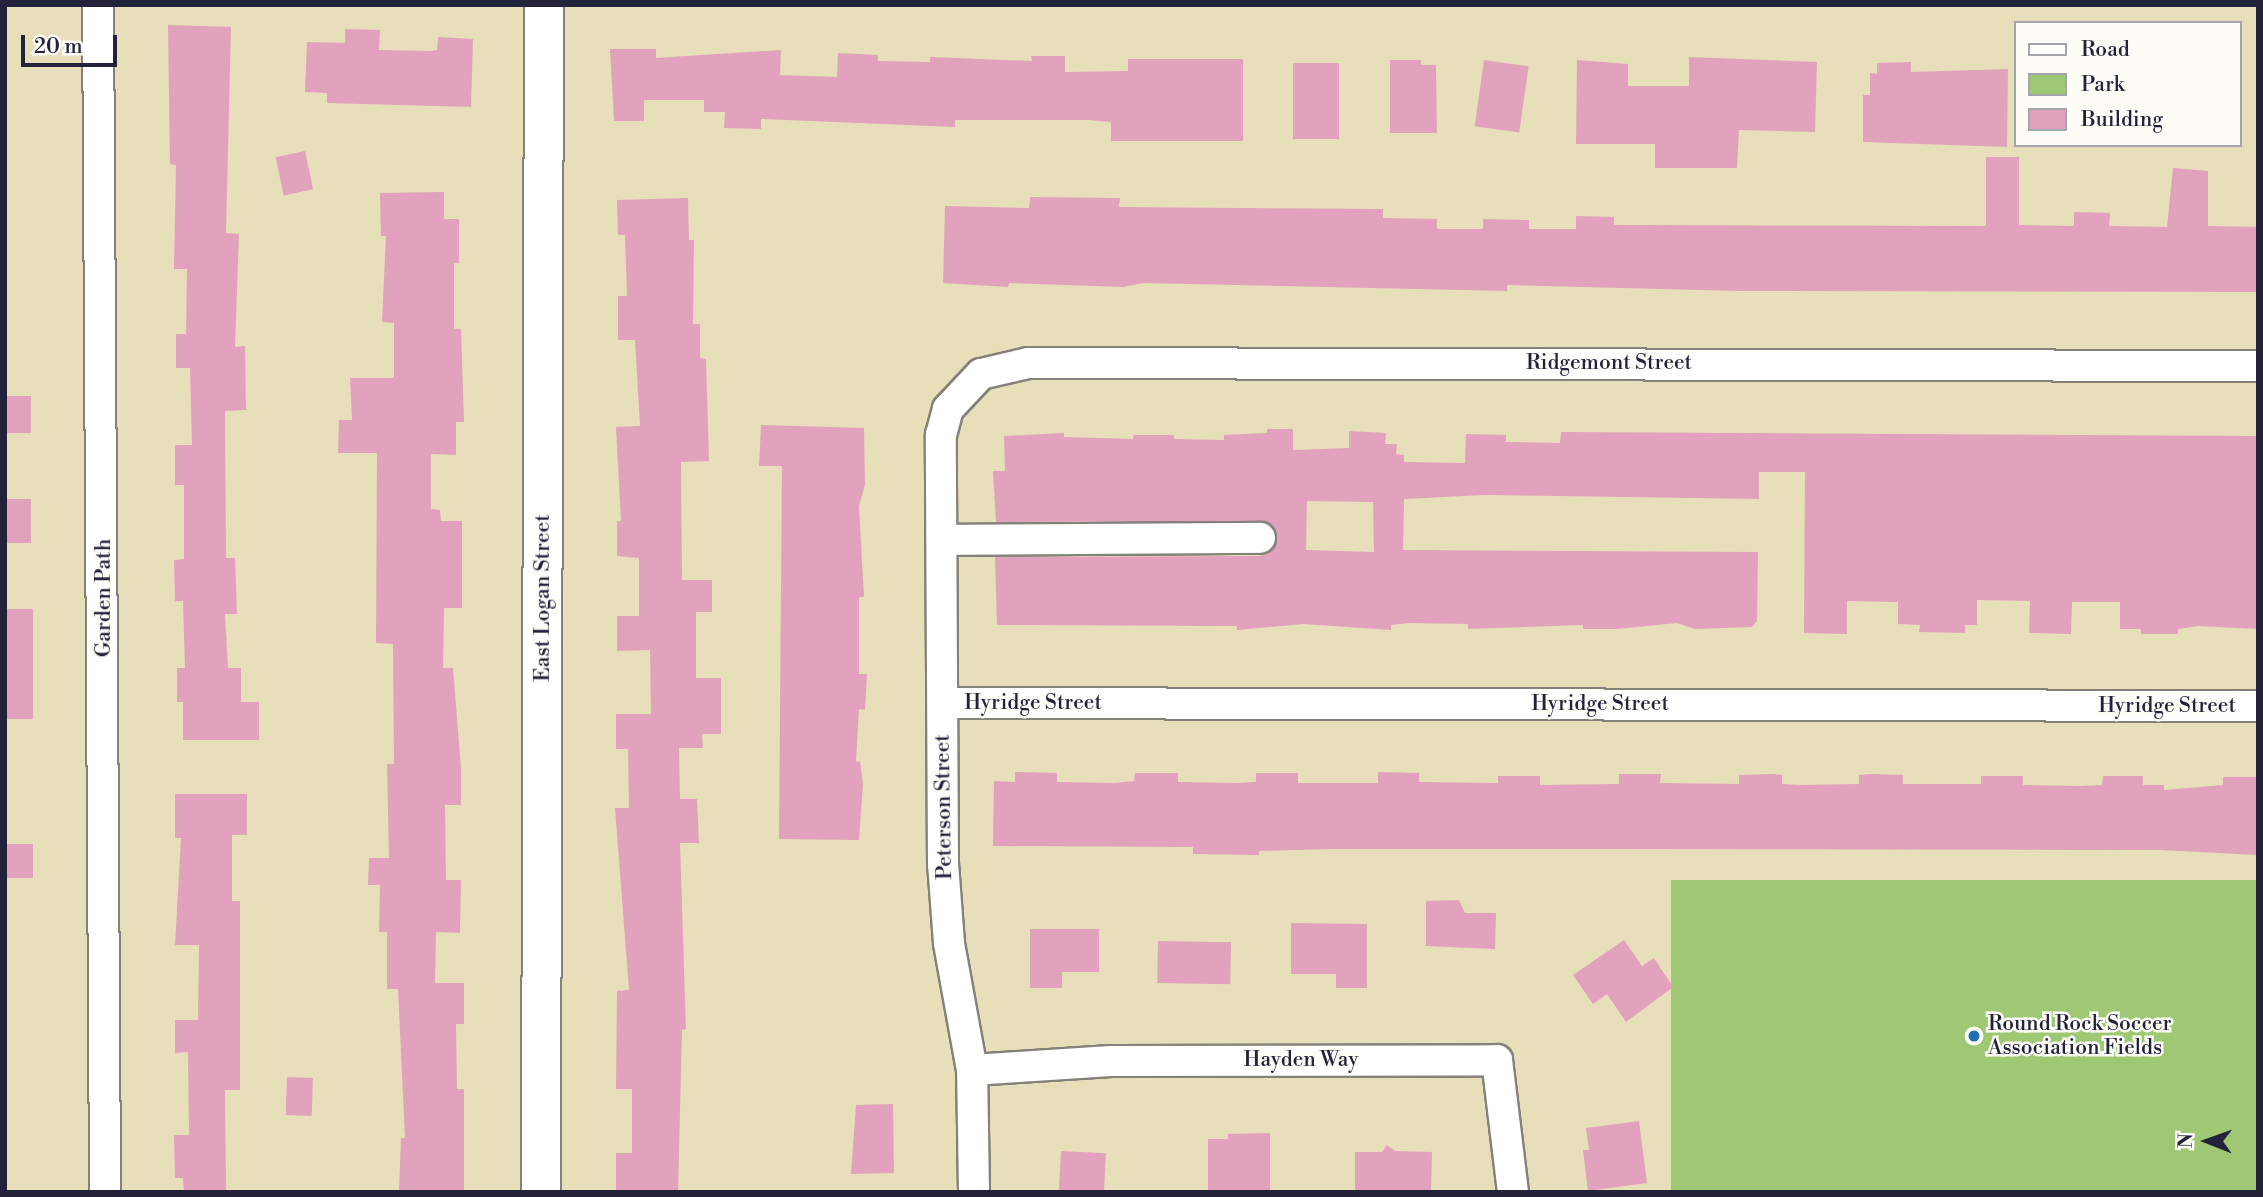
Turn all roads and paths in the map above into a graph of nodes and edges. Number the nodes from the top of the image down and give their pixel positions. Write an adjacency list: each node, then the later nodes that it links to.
1 (98, 5): 10 (street, Garden Path)
2 (544, 5): 11 (street, East Logan Street)
3 (2258, 366): 4 (street, Ridgemont Street)
4 (966, 386): 6 (street, Peterson Street)
5 (1260, 538): 6 (street)
6 (942, 540): 7 (street, Peterson Street)
7 (943, 703): 8 (street, Hyridge Street); 9 (street, Peterson Street)
8 (2258, 706)
9 (972, 1070): 12 (street, Peterson Street); 13 (street, Hayden Way)
10 (106, 1192)
11 (541, 1192)
12 (974, 1192)
13 (1513, 1192)

